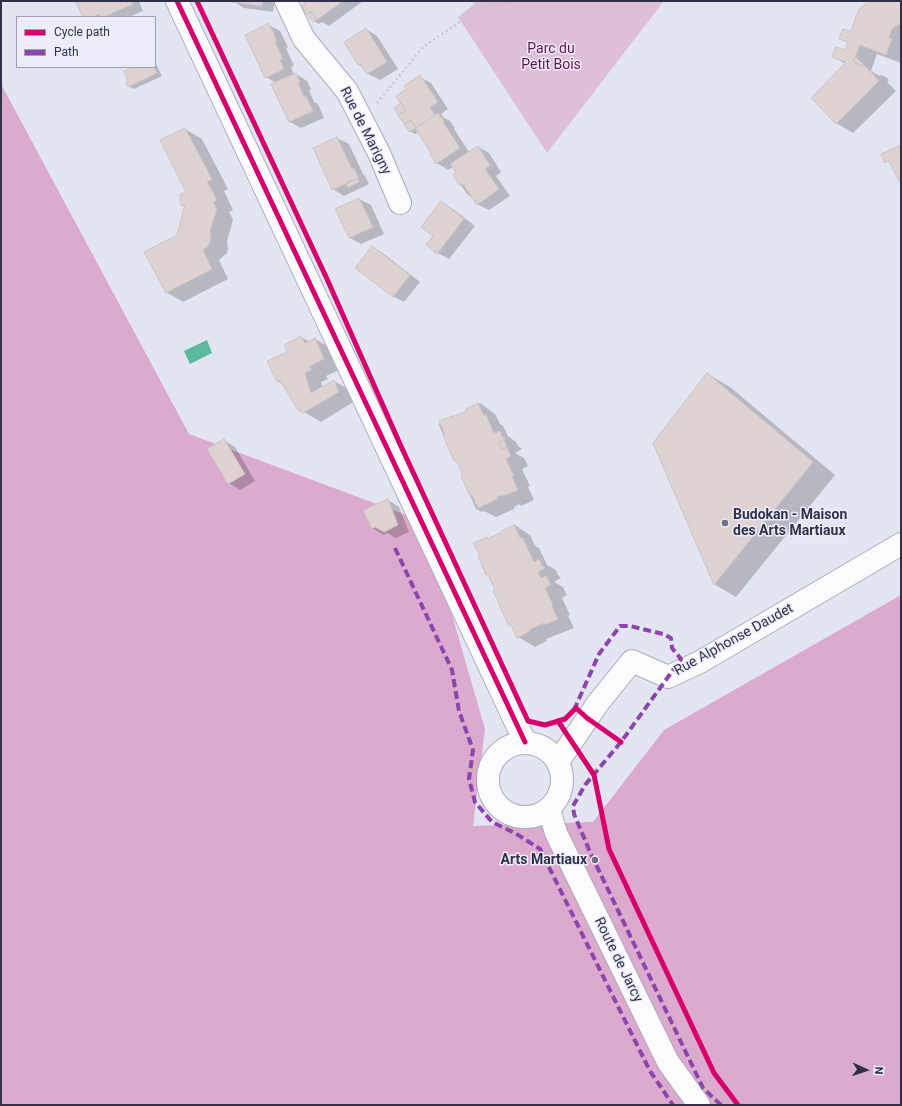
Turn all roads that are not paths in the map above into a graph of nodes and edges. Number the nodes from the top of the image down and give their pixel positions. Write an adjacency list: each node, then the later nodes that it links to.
1 (177, 1): 5 (street)
2 (286, 1): 3 (street, Rue de Marigny)
3 (400, 203)
4 (901, 544): 6 (street, Rue Alphonse Daudet)
5 (525, 742): 6 (street); 7 (street)
6 (558, 762): 7 (street)
7 (549, 810): 8 (street, Route de Jarcy)
8 (699, 1105)

